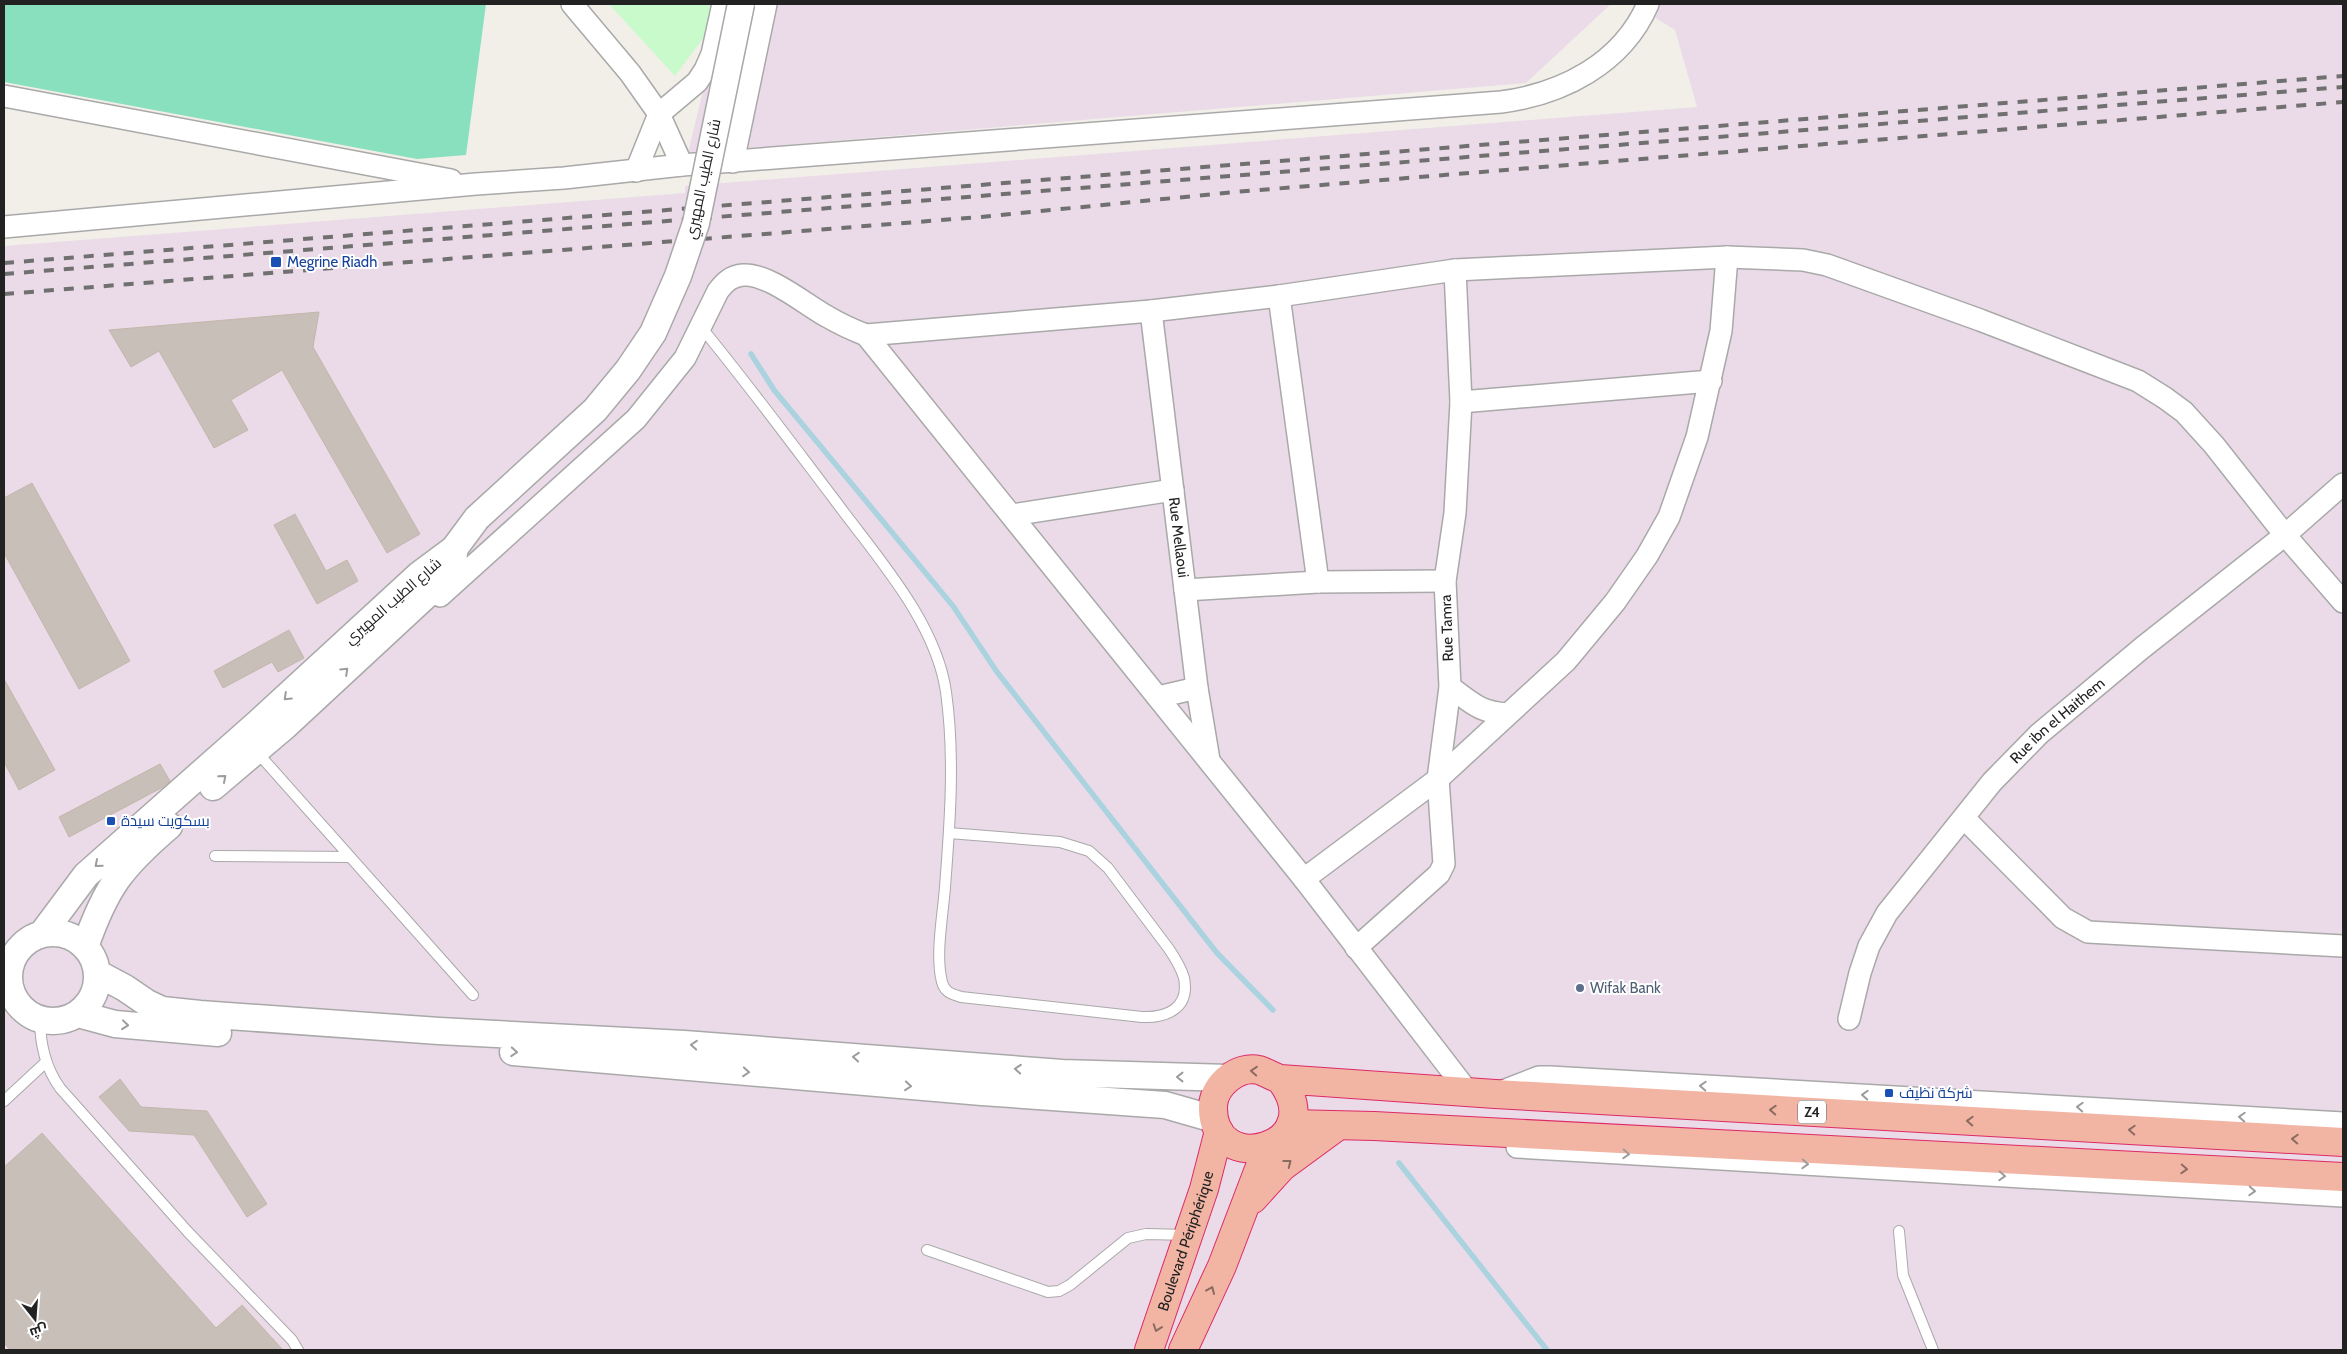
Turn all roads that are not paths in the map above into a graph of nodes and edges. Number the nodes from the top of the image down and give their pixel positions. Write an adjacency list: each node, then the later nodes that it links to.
1 (572, 4): 7 (street)
2 (723, 4): 7 (street)
3 (741, 4): 25 (street, شارع الطيب المهيري, bridge)
4 (766, 4): 8 (street)
5 (1648, 4): 8 (street)
6 (4, 96): 11 (street)
7 (659, 114): 9 (street); 10 (street)
8 (733, 162): 9 (street)
9 (682, 165): 10 (street)
10 (636, 171): 11 (street)
11 (476, 184): 12 (street)
12 (4, 227)
13 (1727, 257): 14 (street); 19 (street); 24 (street)
14 (1455, 270): 15 (street); 20 (street, Rue Tamra)
15 (1278, 296): 16 (street); 27 (street)
16 (1151, 311): 18 (street); 22 (street, Rue Mellaoui)
17 (701, 326): 18 (street); 30 (street); 39 (lane)
18 (866, 335): 23 (street)
19 (1711, 381): 20 (street); 34 (street)
20 (1461, 402): 26 (street, Rue Tamra)
21 (2343, 484): 24 (street, Rue ibn el Haithem)
22 (1174, 490): 23 (street); 28 (street, Rue Mellaoui)
23 (1012, 515): 33 (street)
24 (2285, 535): 29 (street); 38 (street, Rue ibn el Haithem)
25 (454, 549): 30 (street, شارع الطيب المهيري); 43 (street, شارع الطيب المهيري, one-way to 43)
26 (1445, 581): 27 (street); 31 (street, Rue Tamra)
27 (1318, 582): 28 (street)
28 (1185, 590): 32 (street, Rue Mellaoui)
29 (2343, 602)
30 (411, 609): 35 (street, شارع الطيب المهيري, one-way to 30)
31 (1450, 687): 34 (street); 37 (street, Rue Tamra)
32 (1197, 688): 33 (street); 36 (street, Rue Mellaoui)
33 (1158, 697): 36 (street)
34 (1507, 714): 37 (street)
35 (255, 750): 41 (lane); 45 (street, شارع الطيب المهيري, one-way to 35)
36 (1210, 762): 42 (street)
37 (1438, 779): 42 (street); 46 (street, Rue Tamra)
38 (1964, 818): 44 (street); 53 (street, Rue ibn el Haithem)
39 (949, 832): 39 (lane)
40 (215, 856): 41 (lane)
41 (350, 857): 49 (lane)
42 (1304, 879): 46 (street)
43 (42, 934): 45 (street); 47 (street)
44 (2343, 946)
45 (86, 947): 48 (street)
46 (1356, 948): 57 (street)
47 (9, 958): 52 (street)
48 (97, 973): 50 (street); 55 (street, one-way to 48)
49 (473, 995)
50 (78, 1014): 52 (street); 62 (street, one-way to 62)
51 (4, 1017): 52 (street)
52 (35, 1018): 54 (lane)
53 (1849, 1018)
54 (46, 1062): 59 (lane); 73 (lane)
55 (1229, 1078): 56 (highway, one-way to 55); 62 (highway)
56 (1280, 1080): 57 (highway, Z4); 61 (highway)
57 (1468, 1092): 58 (highway, Z4)
58 (1495, 1094): 60 (street, one-way to 58); 65 (highway, Z4, one-way to 58)
59 (4, 1100)
60 (2343, 1122)
61 (1291, 1124): 63 (highway); 66 (highway)
62 (1216, 1125): 66 (highway); 71 (highway, Boulevard Périphérique)
63 (1338, 1126): 64 (highway); 69 (highway, one-way to 63)
64 (1374, 1126): 67 (highway, one-way to 67); 68 (street, one-way to 68)
65 (2343, 1142)
66 (1267, 1148): 69 (highway)
67 (2343, 1177)
68 (2343, 1196)
69 (1243, 1212): 75 (highway, one-way to 69)
70 (1899, 1231): 76 (lane)
71 (1189, 1235): 72 (lane); 74 (highway, Boulevard Périphérique, one-way to 74)
72 (927, 1250)
73 (298, 1350)
74 (1149, 1350)
75 (1183, 1350)
76 (1933, 1350)

